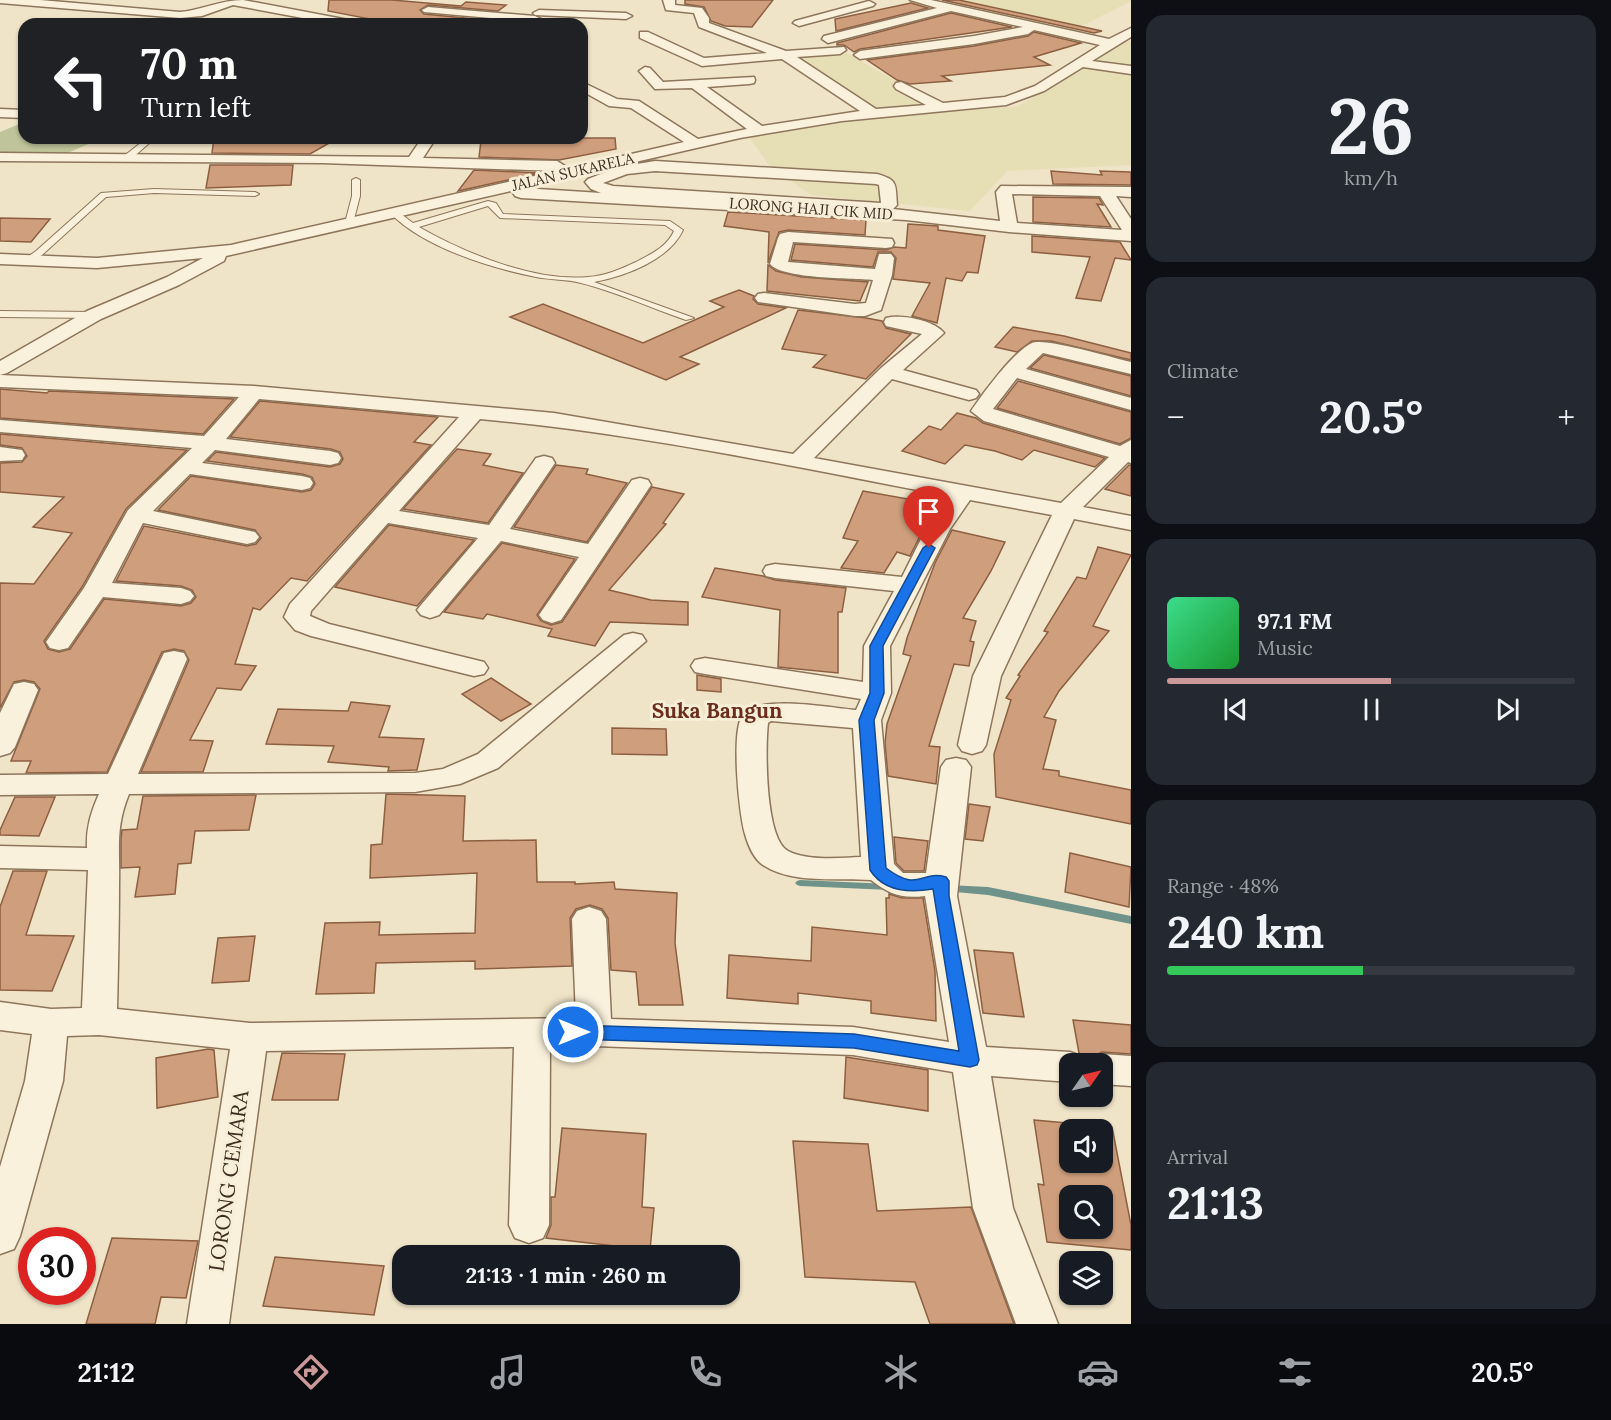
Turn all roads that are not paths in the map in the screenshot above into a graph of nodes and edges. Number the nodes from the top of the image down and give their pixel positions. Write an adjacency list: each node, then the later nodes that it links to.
1 (0, 0): 13 (street)
2 (144, 0): 13 (street)
3 (548, 0): 21 (street)
4 (669, 0): 35 (street)
5 (854, 0): 9 (street)
6 (916, 0): 10 (street)
7 (234, 1): 11 (street); 18 (street)
8 (310, 3): 11 (street)
9 (880, 6): 15 (street); 27 (street)
10 (951, 8): 15 (street); 23 (street)
11 (265, 9): 19 (street)
12 (428, 10): 20 (street)
13 (119, 11): 16 (street); 17 (street)
14 (626, 16): 22 (street)
15 (920, 16): 27 (street)
16 (102, 18)
17 (172, 18)
18 (198, 18)
19 (317, 18)
20 (523, 18)
21 (536, 18)
22 (565, 18)
23 (1040, 27): 31 (street); 36 (street)
24 (707, 29): 28 (street)
25 (1131, 32): 31 (street, JALAN SUKARELA)
26 (644, 35): 33 (street)
27 (846, 35): 29 (street)
28 (735, 39): 30 (street); 35 (street)
29 (828, 39)
30 (713, 42)
31 (1109, 43): 37 (street, JALAN SUKARELA)
32 (692, 44): 33 (street)
33 (670, 46): 35 (street)
34 (840, 50): 35 (street)
35 (782, 55): 49 (street)
36 (860, 55)
37 (1077, 63): 40 (street); 46 (street, JALAN SUKARELA)
38 (678, 67): 42 (street)
39 (657, 69): 43 (street)
40 (1131, 70)
41 (749, 80): 42 (street)
42 (724, 81): 43 (street)
43 (695, 84): 50 (street)
44 (901, 86): 46 (street)
45 (588, 89): 53 (street)
46 (942, 108): 49 (street, JALAN SUKARELA)
47 (18, 112): 48 (street)
48 (0, 113)
49 (874, 114): 50 (street, JALAN SUKARELA)
50 (759, 130): 53 (street, JALAN SUKARELA)
51 (144, 144): 55 (lane)
52 (425, 144): 57 (street)
53 (696, 144): 56 (street, JALAN SUKARELA)
54 (0, 157): 55 (street)
55 (127, 158): 57 (street)
56 (618, 161): 59 (street, JALAN SUKARELA); 60 (street)
57 (413, 162): 58 (street)
58 (526, 165): 59 (street); 62 (street)
59 (594, 167): 62 (street, JALAN SUKARELA)
60 (633, 168): 60 (street)
61 (356, 180): 69 (lane)
62 (531, 181): 64 (street, JALAN SUKARELA)
63 (1104, 190): 65 (street); 71 (street); 72 (street)
64 (490, 191): 67 (street, JALAN SUKARELA); 68 (street, LORONG HAJI CIK MID)
65 (1131, 192)
66 (255, 194): 77 (lane)
67 (394, 213): 69 (street, JALAN SUKARELA); 70 (lane)
68 (889, 214): 71 (street, LORONG HAJI CIK MID); 74 (street)
69 (349, 223): 75 (street, JALAN SUKARELA)
70 (412, 226): 79 (lane); 79 (lane)
71 (1009, 227): 73 (street, LORONG HAJI CIK MID)
72 (1131, 231)
73 (1131, 236)
74 (886, 243): 78 (street); 78 (street)
75 (231, 250): 77 (street, JALAN SUKARELA); 82 (street)
76 (0, 259): 77 (street, JALAN SUKARELA)
77 (26, 261)
78 (883, 275): 80 (street)
79 (582, 280): 83 (lane)
80 (764, 298)
81 (0, 314): 82 (lane)
82 (94, 315): 85 (street)
83 (689, 318)
84 (893, 322): 87 (street)
85 (0, 369)
86 (1131, 369): 88 (street)
87 (888, 372): 91 (street); 98 (street)
88 (1012, 372): 91 (street); 92 (street)
89 (0, 381): 90 (street)
90 (254, 392): 93 (street); 95 (street)
91 (978, 398): 96 (street)
92 (1131, 404)
93 (475, 412): 98 (street); 106 (street)
94 (0, 426): 95 (street)
95 (209, 443): 97 (street); 100 (street)
96 (1129, 450): 104 (street)
97 (330, 458)
98 (797, 462): 103 (street)
99 (544, 463): 108 (street)
100 (185, 467): 101 (street); 105 (street)
101 (302, 483)
102 (640, 485): 110 (street)
103 (964, 492): 104 (street); 112 (street)
104 (1067, 510): 107 (street); 130 (street)
105 (136, 515): 109 (street); 113 (street)
106 (381, 515): 108 (street); 121 (street)
107 (1131, 522)
108 (495, 533): 110 (street); 115 (street)
109 (247, 537)
110 (594, 554): 116 (street)
111 (775, 571): 112 (street)
112 (909, 585): 123 (street)
113 (96, 589): 114 (street); 118 (street)
114 (182, 596)
115 (430, 610)
116 (552, 615)
117 (633, 641): 125 (street)
118 (59, 642)
119 (174, 660): 125 (street)
120 (705, 666): 123 (street)
121 (474, 668)
122 (24, 690): 124 (street)
123 (872, 706): 129 (street); 129 (street)
124 (0, 747)
125 (120, 783): 126 (street); 128 (street)
126 (0, 785)
127 (0, 857): 128 (street)
128 (104, 859): 133 (street)
129 (878, 870): 130 (street)
130 (941, 888): 138 (street)
131 (589, 919): 135 (street)
132 (0, 1016): 134 (street)
133 (99, 1021): 134 (street); 137 (street)
134 (51, 1023): 143 (street)
135 (594, 1032): 136 (street); 138 (street)
136 (532, 1033): 137 (street); 142 (street)
137 (250, 1037): 144 (street, LORONG CEMARA)
138 (970, 1060): 139 (street); 145 (street)
139 (1059, 1066)
140 (1113, 1070): 141 (street)
141 (1131, 1071)
142 (529, 1224)
143 (0, 1236)
144 (208, 1324)
145 (1037, 1324)

